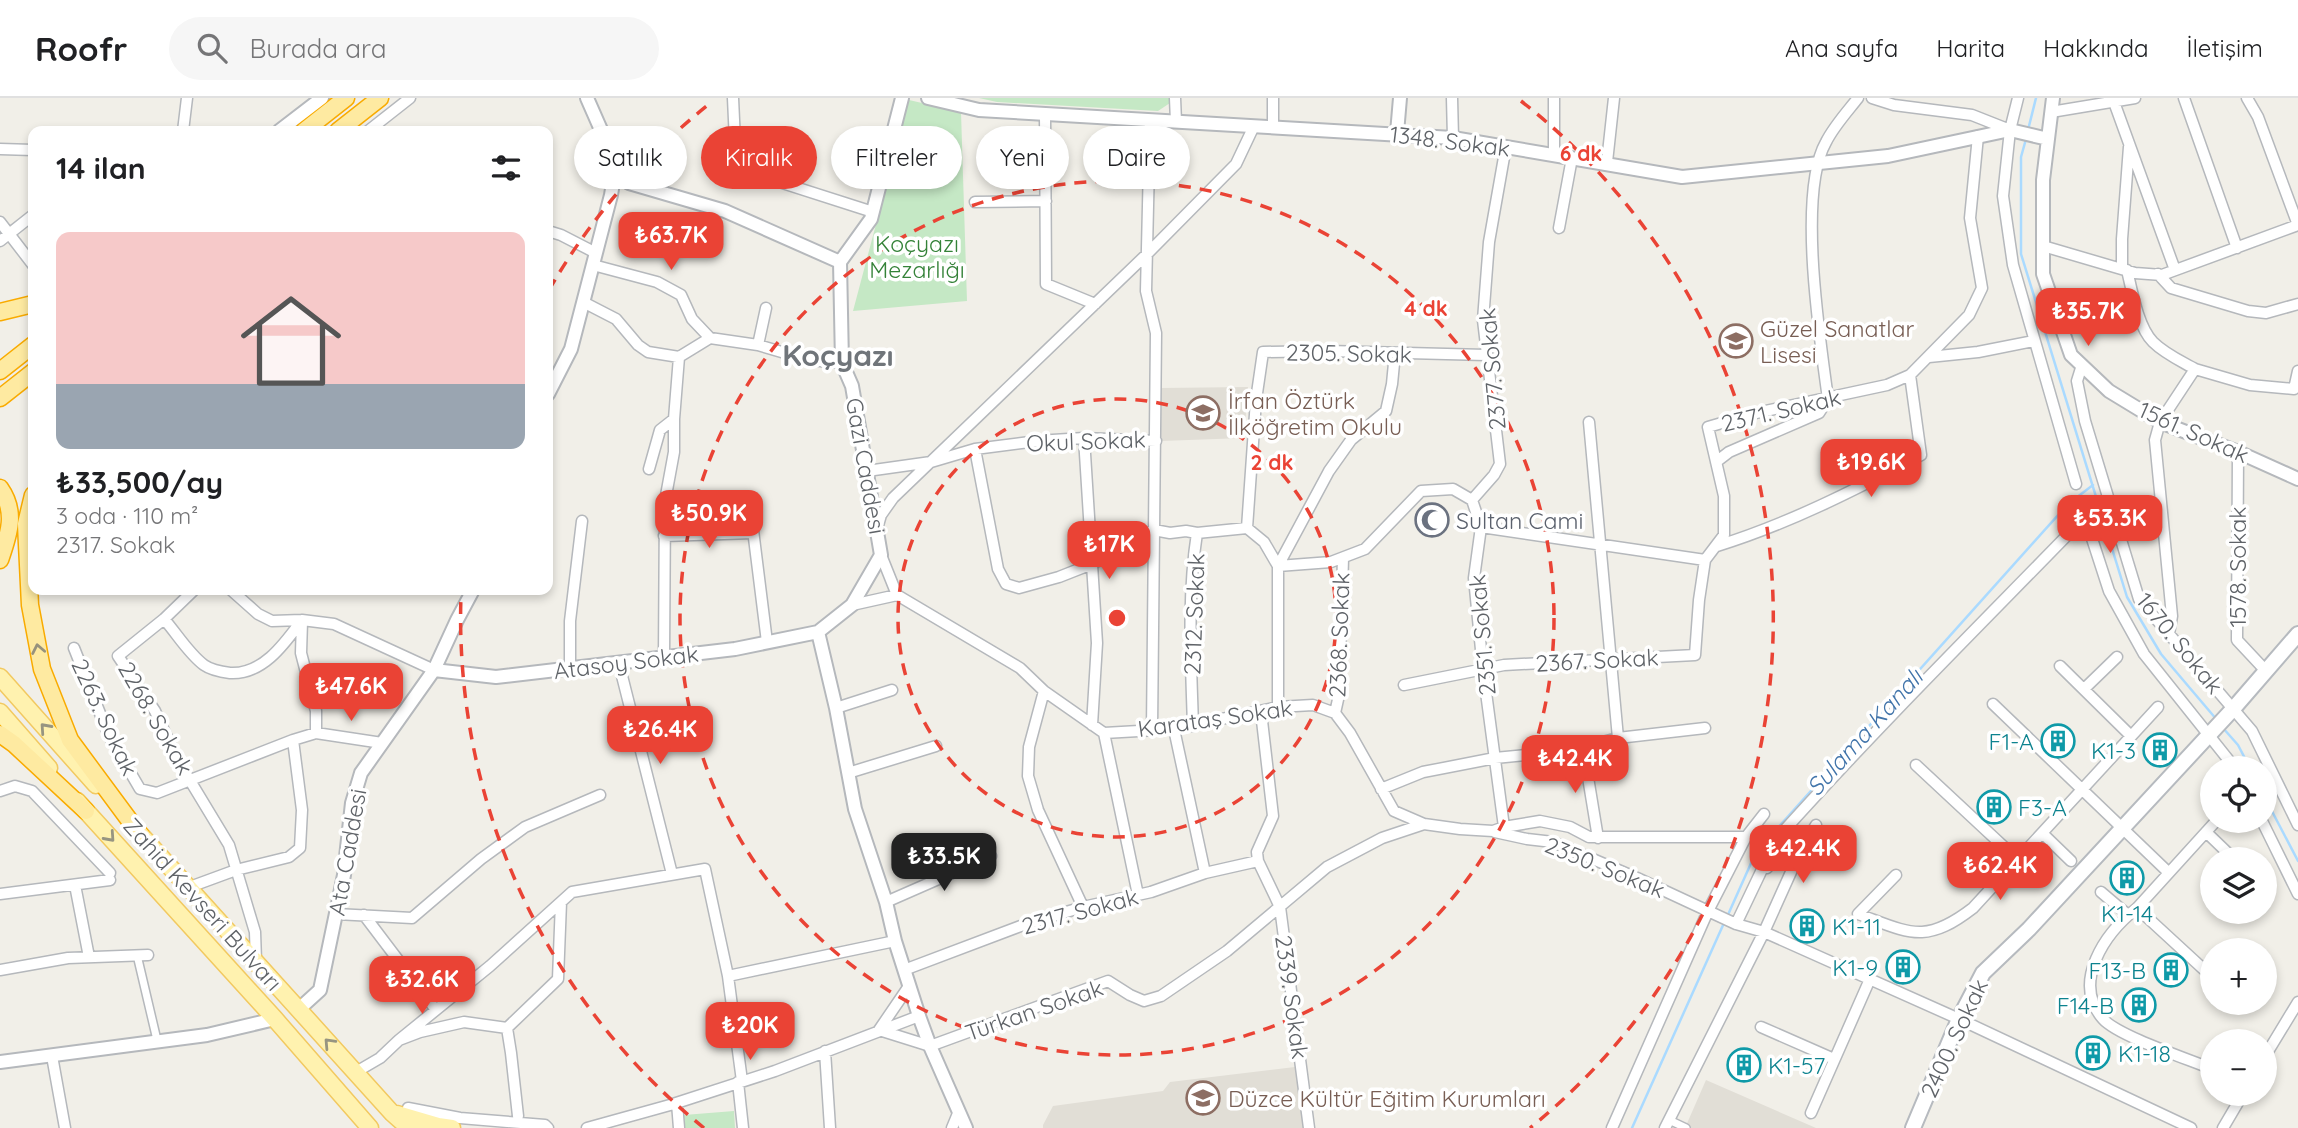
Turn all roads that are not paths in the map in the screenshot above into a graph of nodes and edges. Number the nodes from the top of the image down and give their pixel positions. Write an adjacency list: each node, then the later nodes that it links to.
1 (187, 98): 29 (street)
2 (322, 98): 30 (street)
3 (346, 98): 31 (highway)
4 (380, 98): 32 (highway)
5 (410, 98): 33 (street)
6 (587, 98): 34 (street)
7 (733, 98): 56 (street)
8 (902, 98): 56 (street)
9 (928, 98): 26 (street, 1348. Sokak)
10 (1175, 98): 28 (street)
11 (1273, 98): 36 (street)
12 (1401, 98): 38 (street)
13 (1452, 98): 40 (street)
14 (1555, 98): 46 (street)
15 (1614, 98): 48 (street)
16 (1858, 98): 49 (street)
17 (1872, 98): 37 (street)
18 (2018, 98): 37 (street)
19 (2053, 98): 25 (street, 1561. Sokak)
20 (2135, 98): 24 (street)
21 (2184, 98): 64 (street)
22 (2262, 98): 23 (street)
23 (2249, 100): 64 (street)
24 (2114, 102): 25 (street); 42 (street)
25 (2051, 112): 41 (street, 1561. Sokak)
26 (1045, 114): 27 (street, 1348. Sokak); 54 (street)
27 (1150, 121): 28 (street, 1348. Sokak); 65 (street, Okul Sokak)
28 (1176, 122): 35 (street, 1348. Sokak)
29 (184, 126)
30 (286, 126)
31 (310, 126)
32 (344, 126)
33 (374, 126)
34 (599, 126)
35 (1254, 126): 36 (street, 1348. Sokak); 65 (street)
36 (1273, 127): 38 (street, 1348. Sokak)
37 (2010, 130): 39 (street, 1348. Sokak); 41 (street); 79 (street)
38 (1397, 133): 40 (street, 1348. Sokak)
39 (1978, 136): 49 (street, 1348. Sokak); 85 (street, 2371. Sokak)
40 (1453, 138): 43 (street, 1348. Sokak)
41 (2048, 139): 63 (street, 1561. Sokak)
42 (2129, 144): 69 (street); 70 (street)
43 (1506, 146): 46 (street, 1348. Sokak); 83 (street, 2377. Sokak)
44 (0, 149): 45 (street)
45 (28, 150)
46 (1554, 154): 47 (street, 1348. Sokak)
47 (1572, 158): 48 (street, 1348. Sokak); 59 (street)
48 (1607, 162): 49 (street, 1348. Sokak)
49 (1818, 163): 95 (street)
50 (612, 189): 53 (street)
51 (620, 189): 53 (street)
52 (650, 189): 68 (street)
53 (611, 195): 67 (street)
54 (1046, 201): 55 (street); 73 (street)
55 (975, 202)
56 (873, 212): 68 (street)
57 (28, 219): 61 (street)
58 (0, 222): 61 (street)
59 (1559, 228)
60 (553, 233): 67 (street)
61 (9, 234): 62 (street); 66 (street)
62 (0, 241)
63 (2043, 246): 69 (street); 87 (street, 1561. Sokak)
64 (2237, 247): 70 (street)
65 (1147, 254): 73 (street); 100 (street, Okul Sokak)
66 (28, 259)
67 (594, 259): 72 (street); 78 (street)
68 (840, 262): 86 (street, Gazi Caddesi)
69 (2124, 270): 71 (street); 88 (street)
70 (2175, 270): 71 (street)
71 (2158, 274): 74 (street)
72 (583, 302): 84 (street); 93 (street)
73 (1095, 304): 103 (street)
74 (2298, 304)
75 (28, 305): 77 (highway)
76 (766, 308): 80 (street)
77 (0, 312)
78 (710, 338): 80 (street); 84 (street)
79 (2034, 341): 85 (street); 108 (street)
80 (758, 345): 86 (street)
81 (28, 349): 89 (highway)
82 (1395, 353): 83 (street, 2305. Sokak); 117 (street, 2305. Sokak); 131 (street)
83 (1486, 355): 110 (street, 2377. Sokak)
84 (679, 357): 96 (street)
85 (1929, 358): 91 (street, 2371. Sokak)
86 (842, 363): 106 (street, Gazi Caddesi)
87 (2082, 365): 98 (street, 1561. Sokak); 111 (street, 1670. Sokak)
88 (2195, 369): 90 (street); 98 (street)
89 (0, 371)
90 (2298, 371)
91 (1910, 375): 95 (street, 2371. Sokak); 124 (street)
92 (28, 376): 94 (highway)
93 (553, 384)
94 (0, 398)
95 (1828, 399): 104 (street); 104 (street, 2371. Sokak)
96 (674, 419): 105 (street); 122 (street)
97 (1589, 422): 123 (street)
98 (2160, 422): 102 (street, 1561. Sokak); 141 (street)
99 (1084, 438): 100 (street, Okul Sokak); 101 (street, Okul Sokak); 130 (street)
100 (1156, 441): 119 (street)
101 (975, 449): 103 (street, Okul Sokak); 130 (street)
102 (2238, 452): 107 (street, 1561. Sokak); 153 (street, 1578. Sokak)
103 (931, 462): 106 (street, Okul Sokak); 118 (street)
104 (1716, 462): 124 (street, 2371. Sokak)
105 (649, 469)
106 (867, 471): 118 (street, Gazi Caddesi)
107 (2298, 480)
108 (2076, 484)
109 (0, 488): 127 (highway)
110 (1472, 500): 116 (street); 126 (street)
111 (2111, 506): 114 (street); 141 (street, 1670. Sokak)
112 (751, 514): 120 (street)
113 (28, 516): 129 (highway, one-way to 113)
114 (2085, 517): 175 (street); 232 (street)
115 (582, 521): 150 (street)
116 (1481, 527): 123 (street); 152 (street, 2351. Sokak)
117 (1247, 528): 121 (street, 2312. Sokak); 131 (street)
118 (877, 529): 125 (street, Gazi Caddesi)
119 (1154, 530): 121 (street); 130 (street); 170 (street)
120 (753, 533): 122 (street); 143 (street)
121 (1198, 533): 168 (street, 2312. Sokak)
122 (664, 536): 145 (street)
123 (1602, 546): 128 (street); 147 (street)
124 (1716, 546): 128 (street, 2371. Sokak)
125 (881, 555): 136 (street); 137 (street, Gazi Caddesi)
126 (1343, 558): 131 (street); 166 (street, 2368. Sokak)
127 (0, 560)
128 (1705, 560): 147 (street, 2367. Sokak)
129 (28, 564)
130 (1092, 564): 167 (street)
131 (1278, 566): 160 (street)
132 (30, 595): 203 (highway, one-way to 132)
133 (189, 595): 138 (street)
134 (237, 595): 139 (street)
135 (470, 595): 151 (street, Ata Caddesi)
136 (897, 595): 137 (street); 158 (street)
137 (852, 605): 140 (street, Gazi Caddesi)
138 (164, 619): 139 (street); 186 (street, 2268. Sokak)
139 (302, 620): 151 (street); 172 (street)
140 (818, 632): 143 (street, Atasoy Sokak); 162 (street)
141 (2169, 634): 163 (street, 1670. Sokak)
142 (2298, 634): 153 (main road)
143 (767, 642): 145 (street, Atasoy Sokak)
144 (74, 648): 186 (street, 2263. Sokak)
145 (664, 657): 148 (street, Atasoy Sokak)
146 (2117, 657): 156 (street)
147 (1611, 660): 152 (street, 2367. Sokak); 177 (street)
148 (619, 664): 150 (street, Atasoy Sokak); 215 (street)
149 (2060, 666): 156 (street)
150 (570, 668): 151 (street, Atasoy Sokak)
151 (434, 670): 179 (street, Ata Caddesi)
152 (1483, 670): 155 (street, 2367. Sokak); 183 (street, 2351. Sokak)
153 (2266, 671): 163 (main road)
154 (0, 677): 203 (main road, Zahid Kevseri Bulvarı, one-way to 154)
155 (1404, 685)
156 (2084, 689): 176 (street)
157 (892, 690): 162 (street)
158 (1044, 691): 167 (street); 225 (street)
159 (1993, 704): 189 (street)
160 (1278, 707): 165 (street, Karataş Sokak); 166 (street, Karataş Sokak)
161 (2158, 707): 176 (street)
162 (836, 708): 185 (street)
163 (2234, 709): 175 (main road, 2400. Sokak); 195 (street, 1670. Sokak)
164 (0, 712): 191 (main road, Zahid Kevseri Bulvarı)
165 (1261, 712): 168 (street, Karataş Sokak); 210 (street)
166 (1335, 713): 187 (street)
167 (1092, 725): 173 (street)
168 (1193, 726): 171 (street, Karataş Sokak)
169 (1705, 728): 177 (street)
170 (1152, 729): 171 (street, Karataş Sokak); 173 (street, Karataş Sokak)
171 (1174, 729): 214 (street)
172 (316, 733): 178 (street, 2263. Sokak); 179 (street)
173 (1104, 733): 222 (street)
174 (0, 734): 191 (highway)
175 (2210, 734): 182 (street); 197 (main road, 2400. Sokak)
176 (2131, 736): 189 (street)
177 (1618, 738): 181 (street)
178 (293, 740): 186 (street, 2263. Sokak); 212 (street)
179 (382, 743): 229 (street, Ata Caddesi)
180 (936, 746): 185 (street)
181 (1583, 747): 183 (street); 205 (street)
182 (2226, 756)
183 (1495, 758): 187 (street); 196 (street, 2351. Sokak)
184 (1916, 765): 209 (street)
185 (848, 773): 224 (street)
186 (191, 780): 212 (street, 2268. Sokak)
187 (1381, 789): 193 (street)
188 (0, 790): 217 (street)
189 (2082, 791): 197 (street); 199 (street)
190 (600, 794): 230 (street)
191 (86, 811): 248 (main road, Zahid Kevseri Bulvarı, one-way to 248)
192 (1764, 814): 204 (street)
193 (1424, 824): 198 (street); 226 (street, Türkan Sokak)
194 (1816, 825): 207 (street)
195 (2298, 825)
196 (1504, 827): 198 (street); 205 (street)
197 (2122, 828): 213 (street); 249 (main road, 2400. Sokak)
198 (1493, 831): 228 (street, 2350. Sokak)
199 (2042, 833): 209 (street); 211 (street)
200 (2205, 833): 213 (street)
201 (2207, 833): 206 (street)
202 (2268, 833): 221 (street)
203 (141, 836): 218 (main road, Zahid Kevseri Bulvarı)
204 (1746, 837): 205 (street); 228 (street)
205 (1598, 838)
206 (2222, 847)
207 (1800, 852): 232 (street); 233 (street)
208 (991, 856): 224 (street)
209 (2018, 860): 216 (street)
210 (1258, 861): 214 (street, 2317. Sokak); 226 (street)
211 (2071, 861)
212 (236, 870): 218 (street); 237 (street, 2268. Sokak)
213 (2168, 872): 227 (street)
214 (1205, 873): 222 (street, 2317. Sokak)
215 (672, 874): 223 (street); 241 (street)
216 (1896, 875)
217 (75, 885): 220 (street); 236 (street)
218 (187, 888): 237 (main road, Zahid Kevseri Bulvarı)
219 (2101, 892): 231 (street)
220 (0, 894)
221 (2298, 894)
222 (1138, 895): 225 (street, 2317. Sokak)
223 (561, 902): 246 (street); 251 (street)
224 (886, 902): 234 (street)
225 (1083, 907): 240 (street, 2317. Sokak)
226 (1280, 907): 256 (street, Türkan Sokak); 283 (street, 2339. Sokak)
227 (2137, 908): 231 (street); 238 (street)
228 (1711, 912): 232 (street, 2350. Sokak); 284 (street)
229 (336, 914): 230 (street); 245 (street, Ata Caddesi)
230 (364, 915): 246 (street)
231 (2128, 915): 261 (street)
232 (1737, 924): 233 (street, 2350. Sokak)
233 (1764, 932): 242 (street, 2350. Sokak); 271 (street)
234 (895, 941): 240 (street); 241 (street)
235 (142, 955): 236 (street); 254 (street)
236 (89, 957): 239 (street)
237 (257, 965): 245 (main road, Zahid Kevseri Bulvarı)
238 (2200, 966)
239 (0, 970)
240 (904, 970): 243 (street)
241 (728, 976): 263 (street)
242 (1870, 979): 249 (street, 2350. Sokak); 259 (street)
243 (909, 986): 247 (street); 252 (street)
244 (2298, 1002): 253 (street)
245 (298, 1010): 262 (main road, Zahid Kevseri Bulvarı, one-way to 245)
246 (436, 1010): 255 (street)
247 (919, 1016): 252 (street); 256 (street)
248 (275, 1018): 254 (street); 270 (main road, Zahid Kevseri Bulvarı)
249 (1959, 1019): 286 (main road, 2400. Sokak); 287 (street, 2350. Sokak)
250 (1761, 1027): 259 (street)
251 (506, 1028): 255 (street); 269 (street)
252 (879, 1030): 256 (street); 257 (street)
253 (2277, 1037)
254 (157, 1040): 258 (street)
255 (399, 1040): 262 (street)
256 (930, 1046): 267 (street)
257 (825, 1051): 263 (street); 280 (street)
258 (52, 1056): 260 (street); 272 (street)
259 (1834, 1059): 268 (street)
260 (0, 1062)
261 (2200, 1064)
262 (356, 1072): 266 (main road, Zahid Kevseri Bulvarı)
263 (740, 1082): 264 (street); 279 (street)
264 (677, 1103): 277 (street); 278 (street)
265 (2237, 1106): 288 (street)
266 (400, 1111): 274 (main road, Zahid Kevseri Bulvarı); 275 (main road); 276 (street)
267 (959, 1111): 281 (street); 282 (street)
268 (1811, 1113)
269 (518, 1116)
270 (355, 1121): 273 (main road, Zahid Kevseri Bulvarı)
271 (1667, 1124): 285 (street)
272 (65, 1128)
273 (370, 1128)
274 (409, 1128)
275 (452, 1128)
276 (548, 1128)
277 (587, 1128)
278 (678, 1128)
279 (743, 1128)
280 (830, 1128)
281 (953, 1128)
282 (966, 1128)
283 (1310, 1128)
284 (1612, 1128)
285 (1686, 1128)
286 (1913, 1128)
287 (2191, 1128)
288 (2223, 1128)

